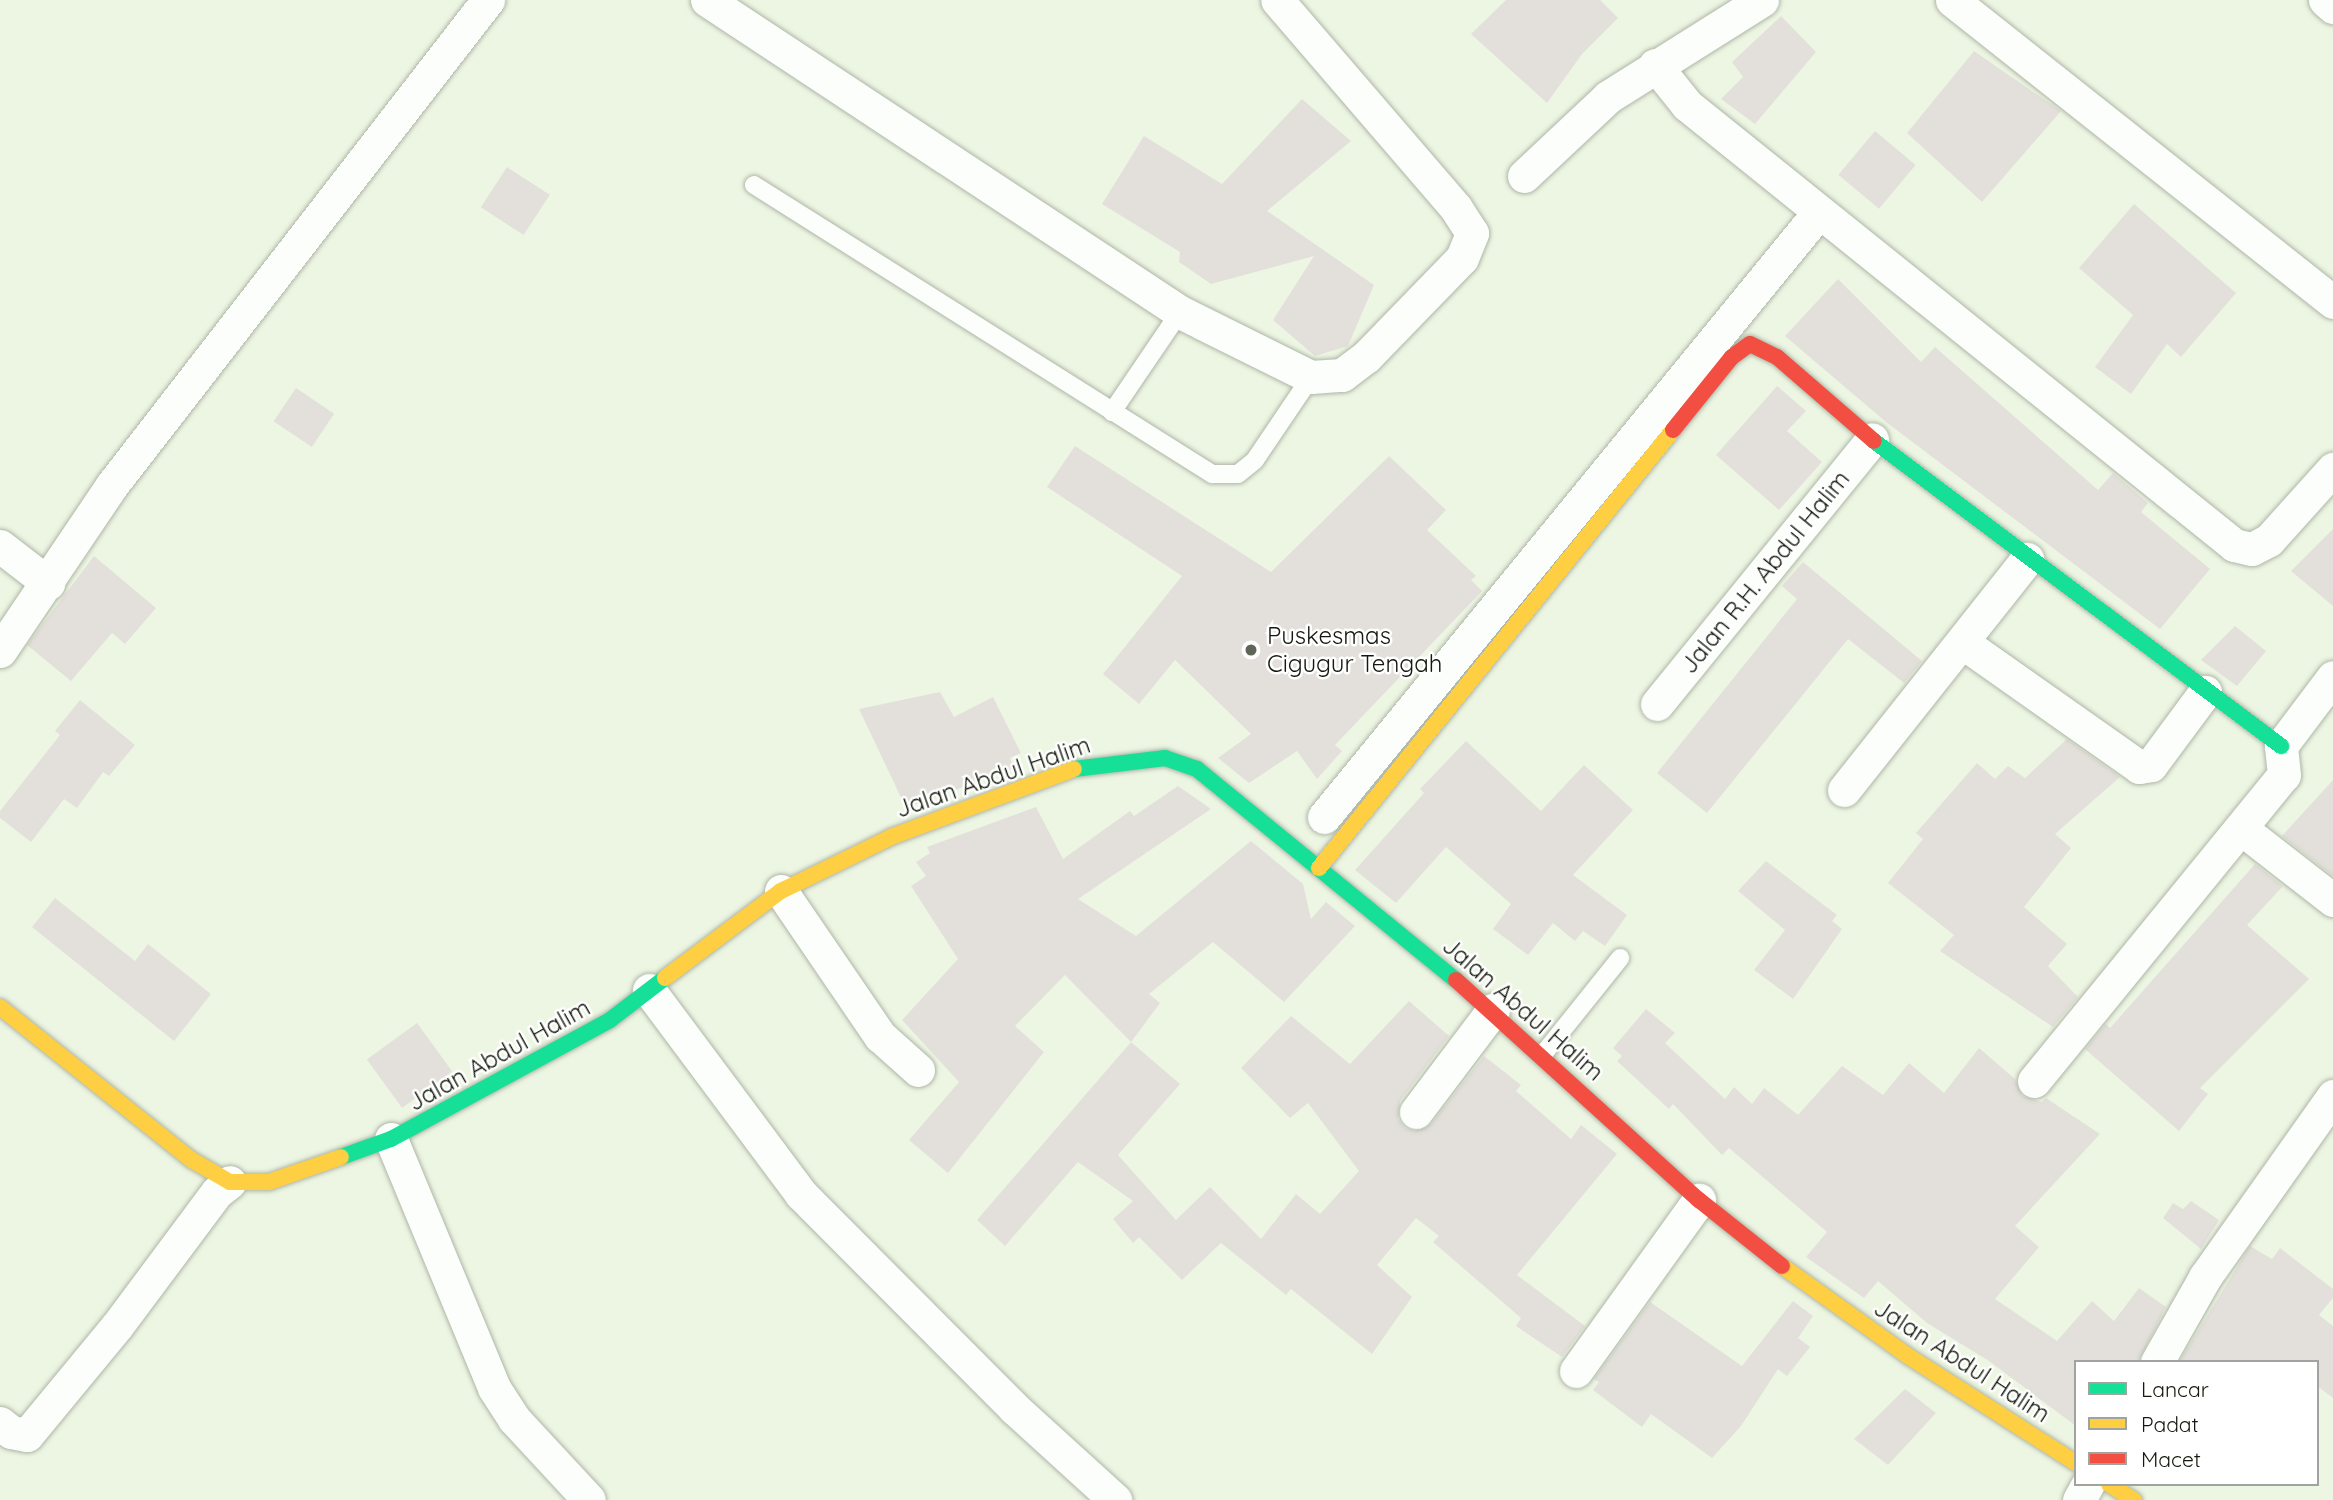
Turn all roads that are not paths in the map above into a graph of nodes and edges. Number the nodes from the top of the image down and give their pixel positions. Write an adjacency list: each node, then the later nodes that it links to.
1 (488, 0): 20 (street)
2 (707, 0): 13 (street)
3 (1277, 0): 14 (street)
4 (1762, 0): 8 (street)
5 (1952, 0): 12 (street)
6 (2325, 0): 7 (street)
7 (2333, 7)
8 (1655, 65): 9 (street); 11 (street)
9 (1524, 176)
10 (754, 185): 15 (lane)
11 (1819, 212): 17 (street); 28 (street)
12 (2333, 302)
13 (1180, 312): 14 (street); 15 (lane)
14 (1311, 377): 15 (lane)
15 (1112, 412)
16 (1872, 439): 19 (street); 25 (street, Jalan R.H. Abdul Halim); 30 (street)
17 (2333, 469)
18 (0, 547): 20 (street)
19 (2027, 559): 21 (street); 24 (street)
20 (48, 583): 22 (street)
21 (1962, 642): 24 (street); 27 (street)
22 (0, 651)
23 (2333, 677): 26 (street)
24 (2205, 692): 26 (street)
25 (1657, 704)
26 (2281, 746): 29 (street)
27 (1844, 790)
28 (1324, 817)
29 (2243, 830): 32 (street); 39 (street)
30 (1318, 868): 31 (street, Jalan Abdul Halim); 36 (street, Jalan Abdul Halim)
31 (781, 891): 34 (street, Jalan Abdul Halim); 38 (street)
32 (2333, 900)
33 (1619, 958): 37 (lane)
34 (649, 990): 42 (street, Jalan Abdul Halim); 51 (street)
35 (0, 1007): 43 (street)
36 (1493, 1010): 37 (street, Jalan Abdul Halim); 41 (street)
37 (1544, 1054): 44 (street, Jalan Abdul Halim)
38 (918, 1070)
39 (2034, 1080)
40 (2333, 1096): 45 (street)
41 (1416, 1112)
42 (391, 1139): 43 (street, Jalan Abdul Halim); 50 (street)
43 (230, 1182): 47 (street)
44 (1699, 1200): 46 (street); 48 (street, Jalan Abdul Halim)
45 (2158, 1360)
46 (1576, 1371)
47 (0, 1423)
48 (2074, 1462)
49 (2112, 1486): 52 (street)
50 (589, 1500)
51 (1115, 1500)
52 (2134, 1500)

